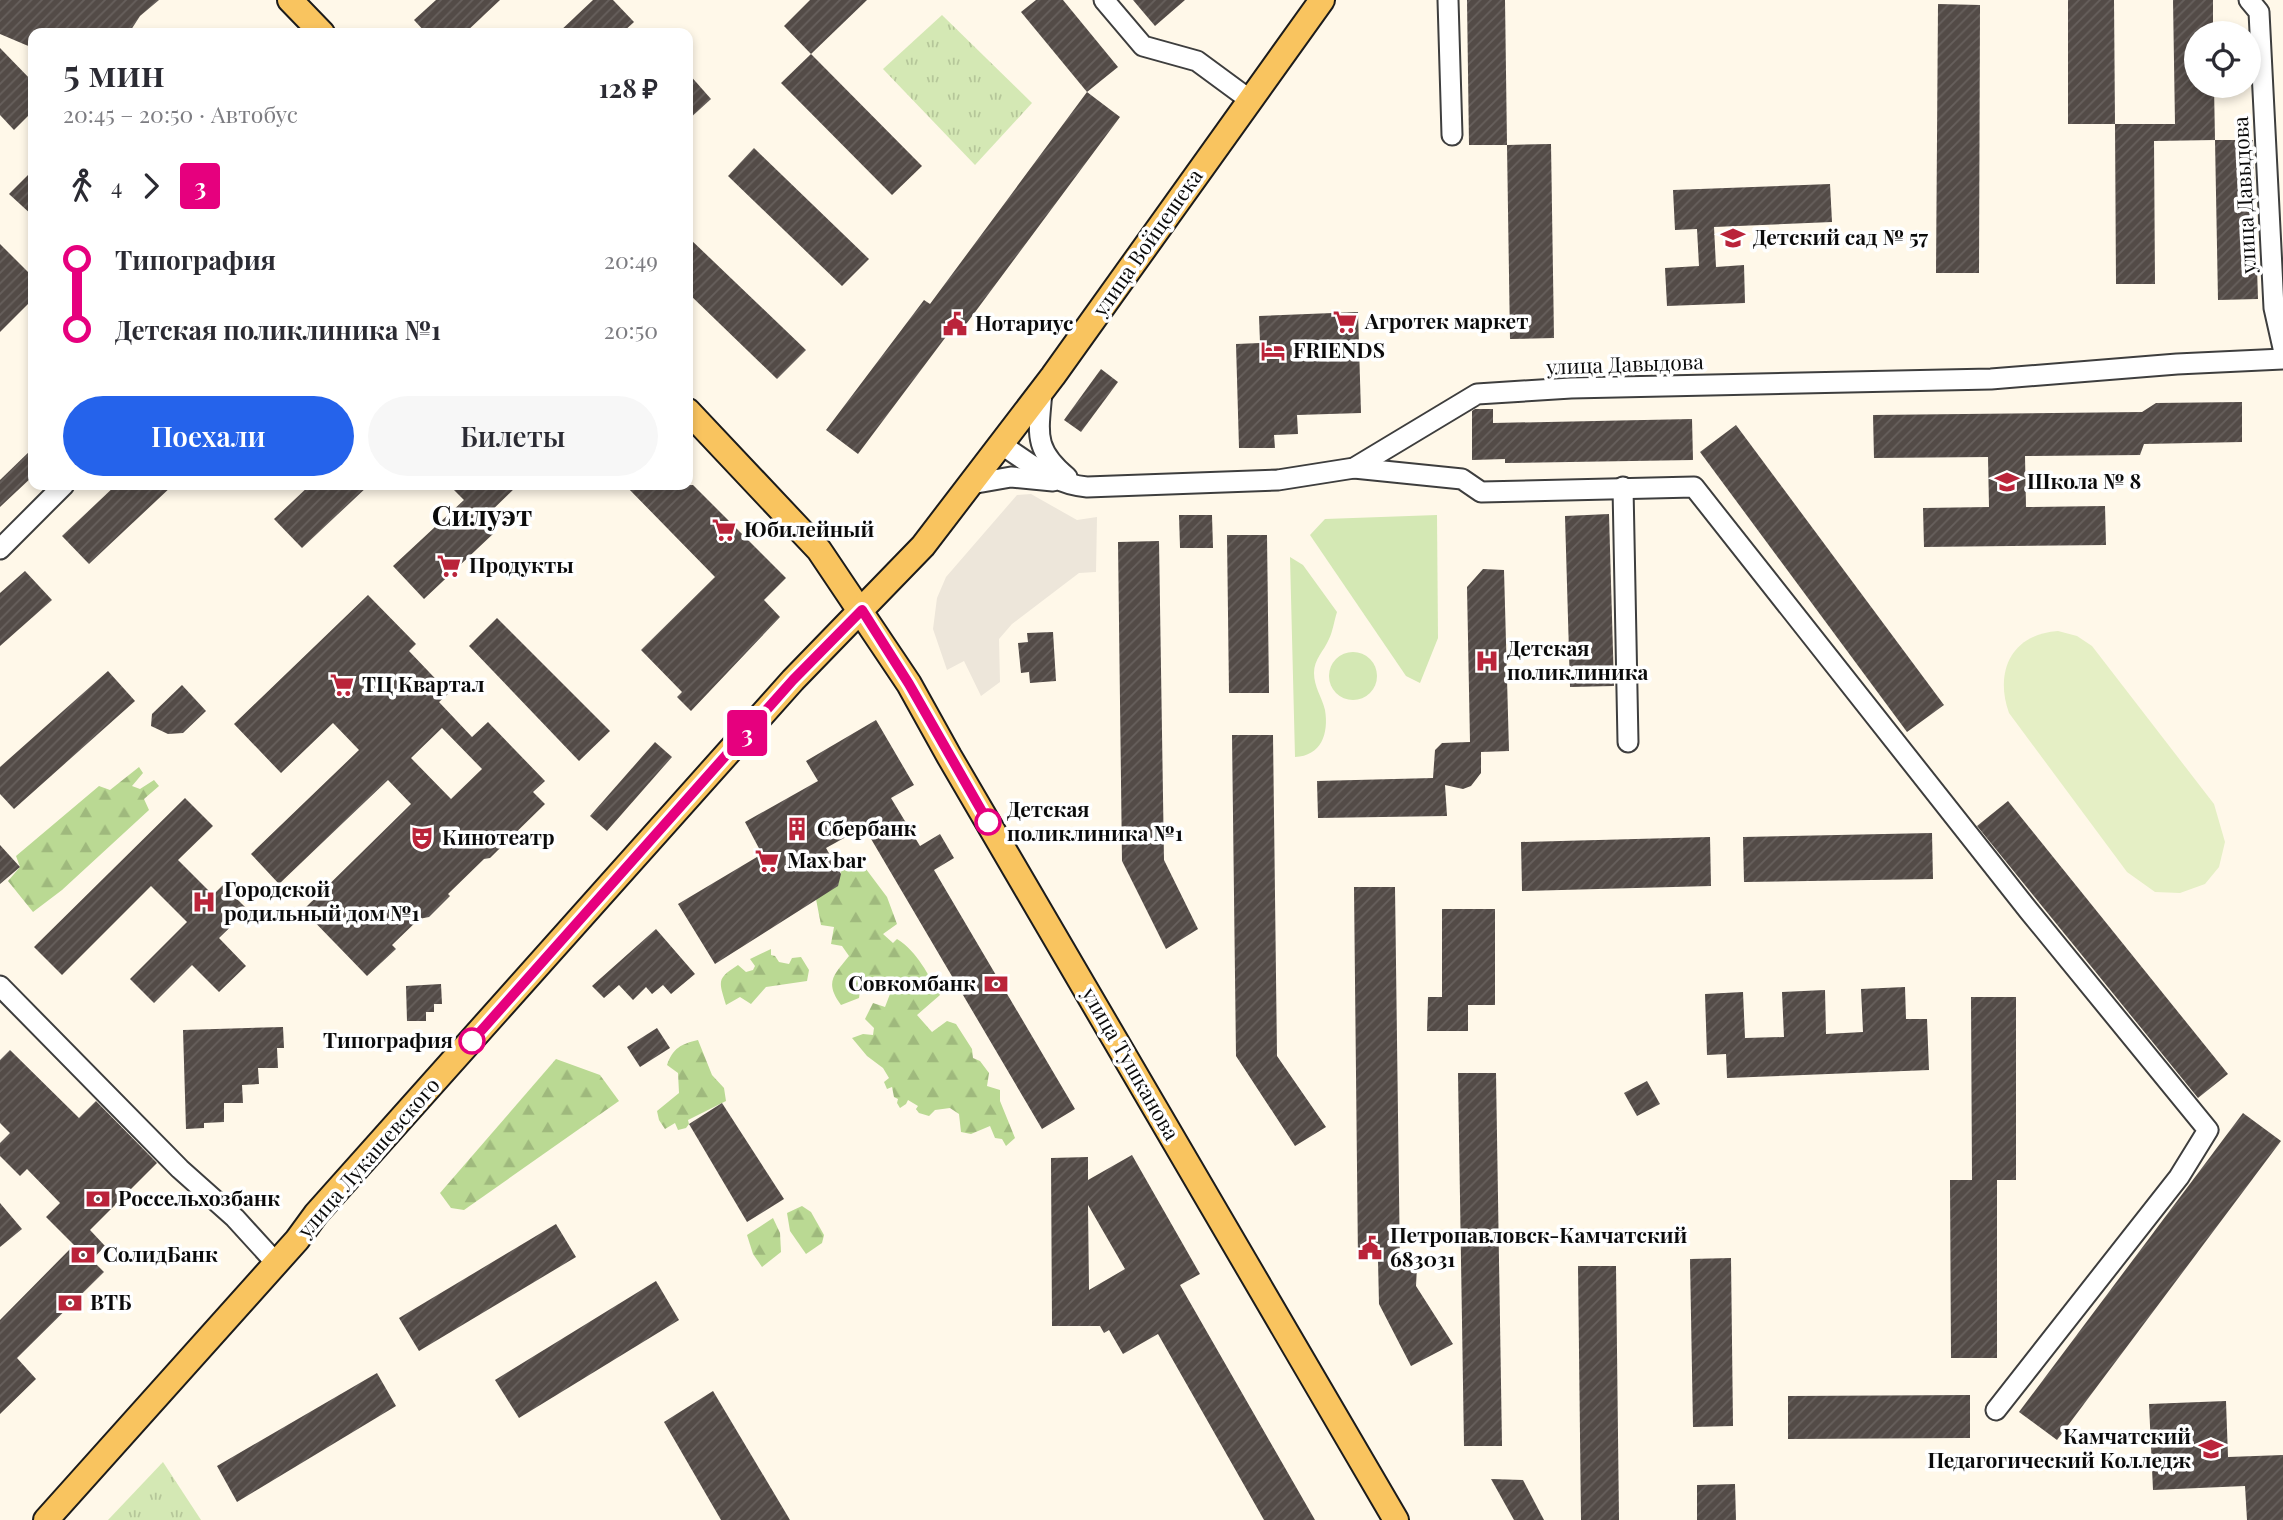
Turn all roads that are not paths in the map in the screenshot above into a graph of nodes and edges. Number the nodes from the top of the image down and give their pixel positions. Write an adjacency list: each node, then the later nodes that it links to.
1 (290, 0): 6 (main road)
2 (1104, 0): 7 (street)
3 (1322, 0): 7 (main road, улица Войцешека)
4 (1448, 0): 8 (street)
5 (2249, 0): 9 (street, улица Давыдова)
6 (317, 28)
7 (1250, 100): 11 (main road, улица Войцешека)
8 (1452, 135)
9 (2283, 348)
10 (2283, 359): 14 (street, улица Давыдова)
11 (1042, 391): 13 (main road, улица Войцешека); 17 (street)
12 (693, 416): 21 (main road, улица Тушканова)
13 (1002, 445): 15 (street, улица Давыдова); 16 (main road, улица Войцешека)
14 (1354, 468): 17 (street, улица Давыдова); 18 (street)
15 (1058, 482): 16 (street); 17 (street, улица Давыдова)
16 (971, 484): 21 (main road, улица Войцешека)
17 (1087, 487)
18 (1623, 487): 22 (street); 25 (street)
19 (59, 490): 20 (street)
20 (0, 549)
21 (862, 610): 24 (main road, улица Лукашевского); 27 (main road, улица Тушканова)
22 (1628, 741)
23 (0, 986): 24 (street)
24 (276, 1263): 26 (main road, улица Лукашевского)
25 (1996, 1410)
26 (46, 1520)
27 (1396, 1520)

